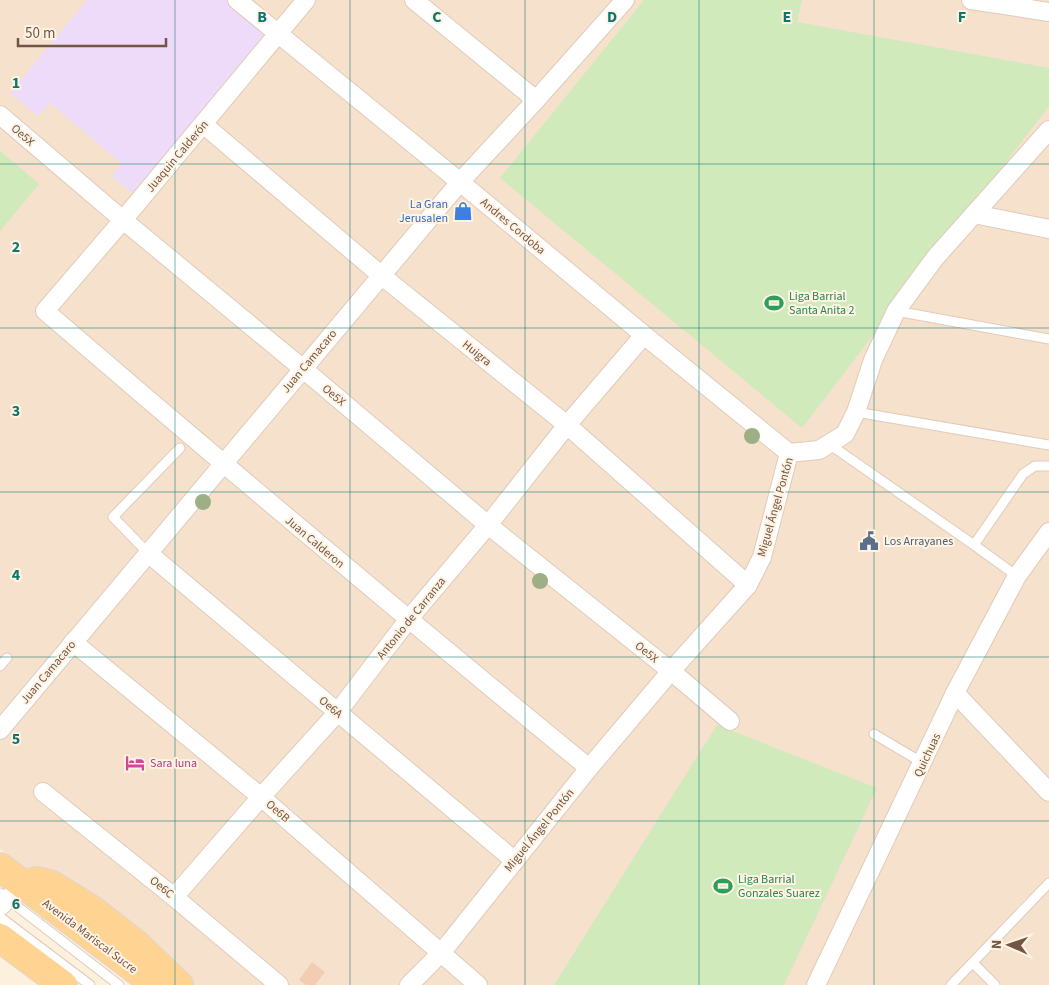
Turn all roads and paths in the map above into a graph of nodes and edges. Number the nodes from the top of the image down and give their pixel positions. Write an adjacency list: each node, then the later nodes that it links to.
1 (237, 0): 7 (street, Andres Cordoba)
2 (306, 0): 7 (street, Juaquin Calderón)
3 (414, 0): 8 (street)
4 (971, 0): 6 (street)
5 (617, 3): 8 (street, Juan Camacaro)
6 (1049, 12)
7 (278, 34): 10 (street, Juaquin Calderón); 12 (street, Andres Cordoba)
8 (536, 100): 12 (street, Juan Camacaro)
9 (0, 115): 14 (street, Oe5X)
10 (203, 124): 14 (street, Juaquin Calderón); 16 (street, Huigra)
11 (1049, 130): 13 (street, Miguel Ángel Pontón)
12 (460, 182): 16 (street, Juan Camacaro); 19 (street, Andres Cordoba)
13 (974, 214): 15 (street); 18 (street, Miguel Ángel Pontón)
14 (123, 220): 17 (street, Juaquin Calderón); 21 (street, Oe5X)
15 (1049, 229)
16 (382, 276): 21 (street, Juan Camacaro); 23 (street, Huigra)
17 (45, 311): 28 (street, Juan Calderon)
18 (896, 311): 20 (lane); 22 (street, Miguel Ángel Pontón)
19 (644, 335): 23 (street, Antonio de Carranza); 27 (street, Andres Cordoba)
20 (1049, 339)
21 (302, 368): 28 (street, Juan Camacaro); 30 (street, Oe5X)
22 (856, 412): 24 (street, Miguel Ángel Pontón); 25 (lane)
23 (567, 425): 30 (street, Antonio de Carranza); 35 (street, Huigra)
24 (829, 444): 27 (street, Miguel Ángel Pontón); 32 (lane)
25 (1049, 445)
26 (180, 448): 33 (lane)
27 (789, 453): 35 (street, Miguel Ángel Pontón)
28 (222, 464): 33 (street, Juan Camacaro); 36 (street, Juan Calderon)
29 (1049, 466): 32 (lane)
30 (488, 525): 36 (street, Antonio de Carranza); 40 (street, Oe5X)
31 (1049, 532): 34 (street, Quichuas)
32 (974, 544): 34 (lane)
33 (148, 553): 37 (street, Juan Camacaro); 42 (street, Oe6A)
34 (1017, 576): 41 (street, Quichuas)
35 (748, 585): 40 (street, Miguel Ángel Pontón)
36 (408, 620): 42 (street, Antonio de Carranza); 47 (street, Juan Calderon)
37 (73, 642): 44 (street, Juan Camacaro); 50 (street, Oe6B)
38 (7, 658): 39 (lane)
39 (0, 666)
40 (671, 671): 43 (street, Oe5X); 47 (street, Miguel Ángel Pontón)
41 (955, 693): 46 (street, Quichuas); 49 (street)
42 (337, 713): 50 (street, Antonio de Carranza); 51 (street, Oe6A)
43 (730, 721)
44 (0, 730)
45 (874, 734): 46 (lane)
46 (923, 763): 68 (street, Quichuas)
47 (589, 768): 51 (street, Miguel Ángel Pontón)
48 (43, 792): 55 (street, Oe6C)
49 (1049, 792)
50 (261, 797): 55 (street, Antonio de Carranza); 58 (street, Oe6B)
51 (515, 861): 58 (street, Miguel Ángel Pontón)
52 (0, 868): 54 (main road, Avenida Mariscal Sucre)
53 (1049, 883): 59 (lane)
54 (8, 896): 62 (lane); 63 (main road, Avenida Mariscal Sucre); 64 (main road)
55 (174, 897): 65 (street, Oe6C)
56 (0, 917): 61 (lane)
57 (0, 938): 60 (main road)
58 (442, 952): 66 (street, Miguel Ángel Pontón); 67 (street, Oe6B)
59 (973, 963): 69 (lane); 70 (lane)
60 (63, 985)
61 (90, 985)
62 (119, 985)
63 (156, 985)
64 (179, 985)
65 (279, 985)
66 (409, 985)
67 (478, 985)
68 (816, 985)
69 (951, 985)
70 (995, 985)

